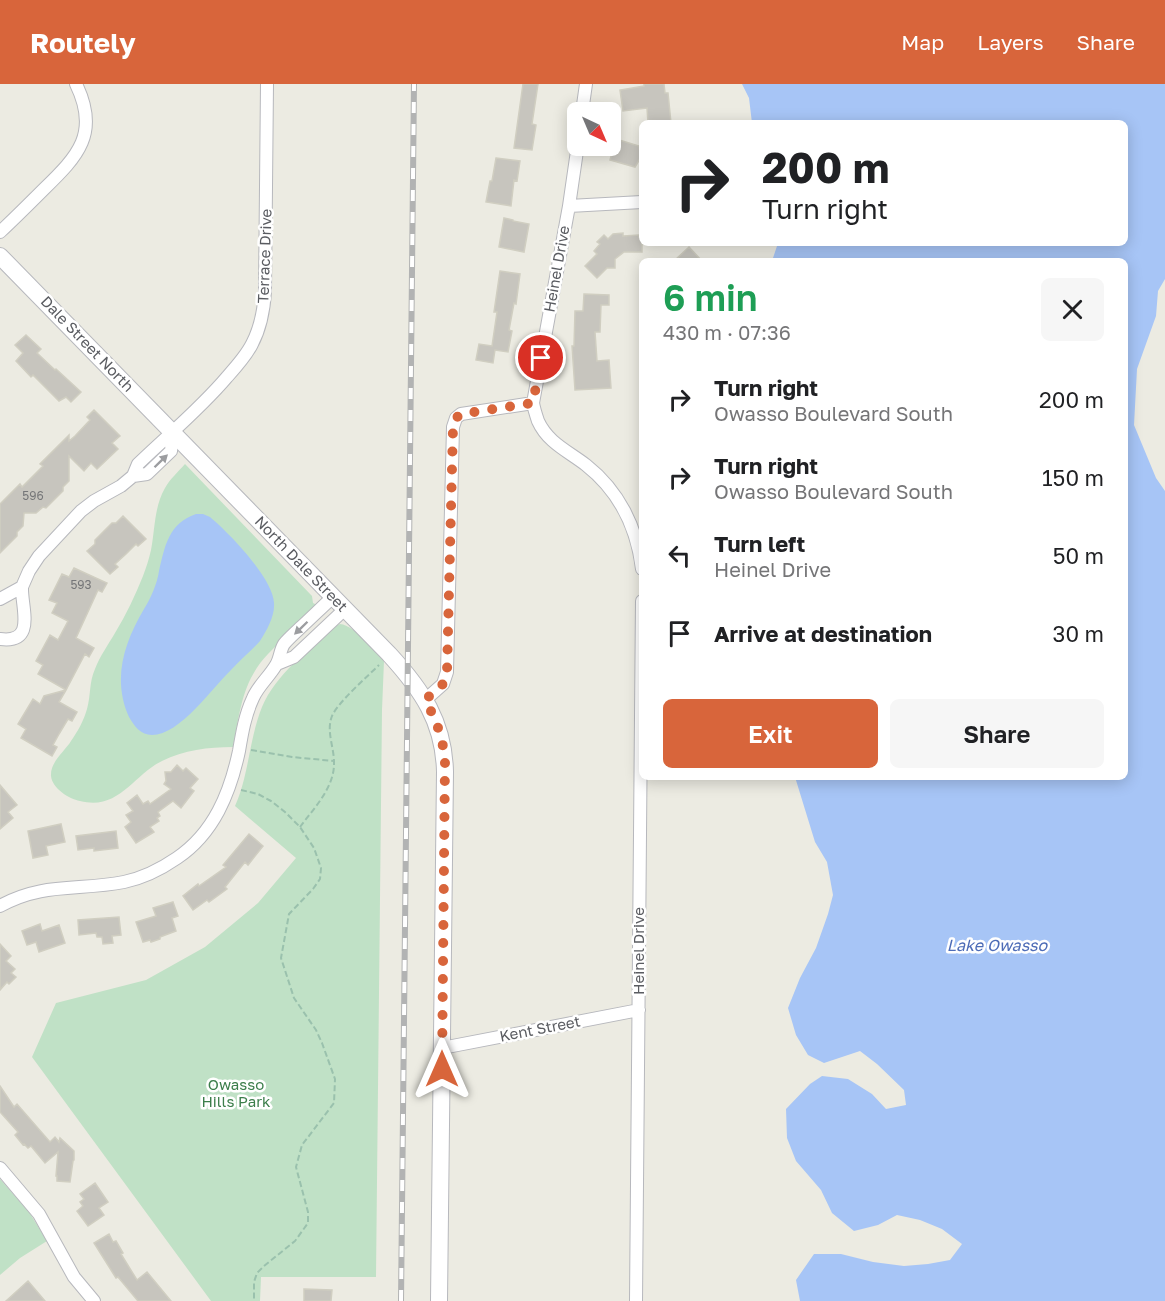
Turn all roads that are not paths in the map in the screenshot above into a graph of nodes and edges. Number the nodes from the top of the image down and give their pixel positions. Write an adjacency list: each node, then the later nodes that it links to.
1 (76, 84): 8 (street)
2 (267, 84): 11 (street, Terrace Drive)
3 (586, 84): 4 (street)
4 (583, 102)
5 (576, 156): 7 (street, Heinel Drive)
6 (639, 202): 7 (street)
7 (569, 206): 10 (street, Heinel Drive)
8 (0, 232)
9 (0, 256): 11 (street, Dale Street North)
10 (533, 403): 12 (street); 17 (street)
11 (173, 432): 13 (street); 15 (street, North Dale Street)
12 (639, 548)
13 (22, 587): 14 (street); 16 (street)
14 (0, 599)
15 (339, 603): 17 (street, North Dale Street); 19 (street)
16 (0, 639)
17 (425, 700): 21 (street, North Dale Street)
18 (641, 780): 20 (street, Heinel Drive)
19 (1, 902)
20 (639, 1010): 21 (street, Kent Street); 25 (street, Heinel Drive)
21 (442, 1048): 24 (street, North Dale Street)
22 (0, 1167): 23 (street)
23 (94, 1301)
24 (439, 1301)
25 (636, 1301)

